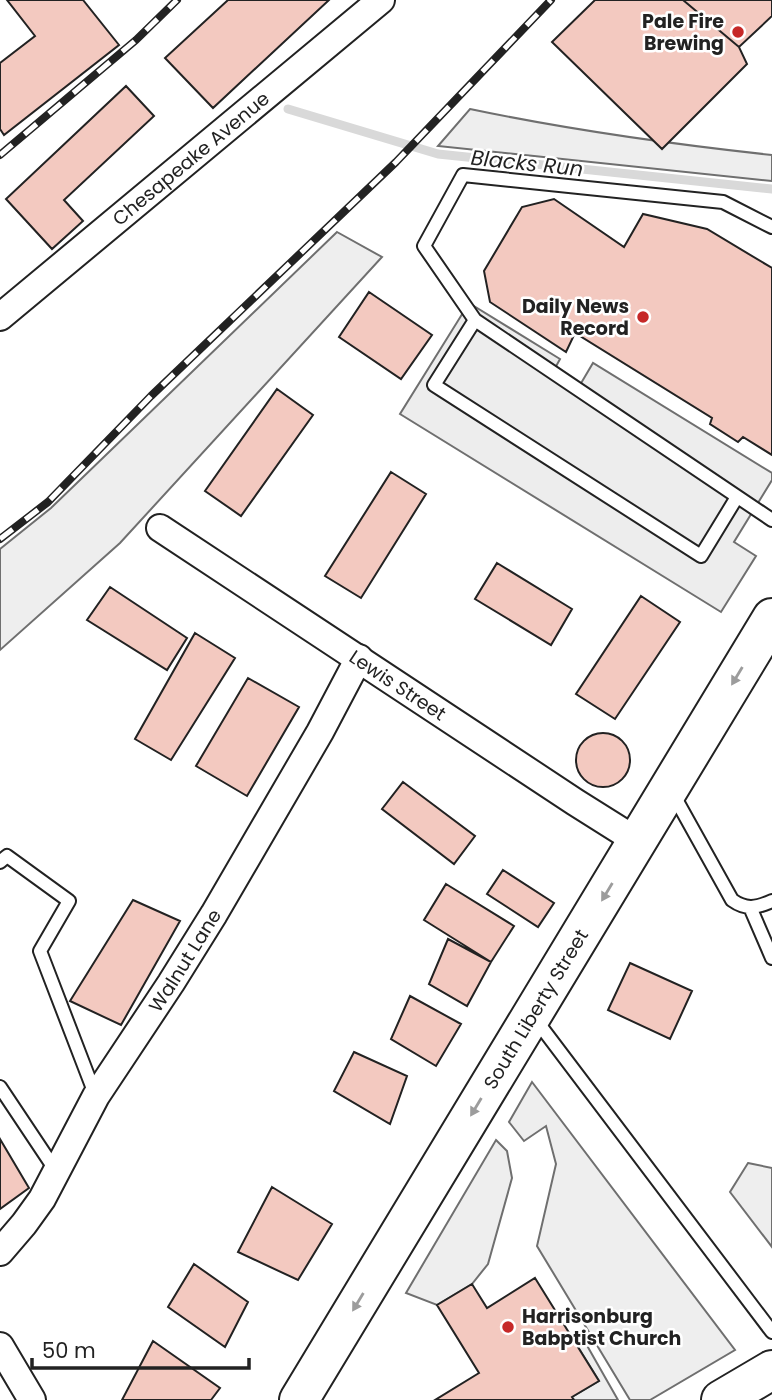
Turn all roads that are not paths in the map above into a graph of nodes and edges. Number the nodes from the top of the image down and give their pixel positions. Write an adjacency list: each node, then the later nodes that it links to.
1 (381, 0): 3 (street, Chesapeake Avenue)
2 (772, 228): 4 (lane)
3 (0, 317)
4 (475, 320): 5 (lane); 5 (lane)
5 (737, 497): 6 (lane)
6 (772, 520)
7 (160, 528): 9 (street, Lewis Street)
8 (772, 618): 10 (main road, South Liberty Street, one-way to 10)
9 (359, 658): 11 (street, Lewis Street); 18 (street, Walnut Lane)
10 (669, 788): 11 (main road, South Liberty Street); 14 (lane)
11 (637, 841): 16 (main road, South Liberty Street, one-way to 16)
12 (0, 862): 18 (lane)
13 (772, 901): 14 (lane)
14 (750, 906): 15 (lane)
15 (772, 958)
16 (532, 1015): 21 (lane); 26 (main road, South Liberty Street, one-way to 26)
17 (0, 1087): 19 (lane)
18 (96, 1096): 19 (street, Walnut Lane)
19 (57, 1173): 20 (street, Walnut Lane)
20 (0, 1252)
21 (772, 1332)
22 (0, 1346): 25 (street)
23 (772, 1370): 24 (main road)
24 (730, 1398)
25 (32, 1400)
26 (299, 1400)

